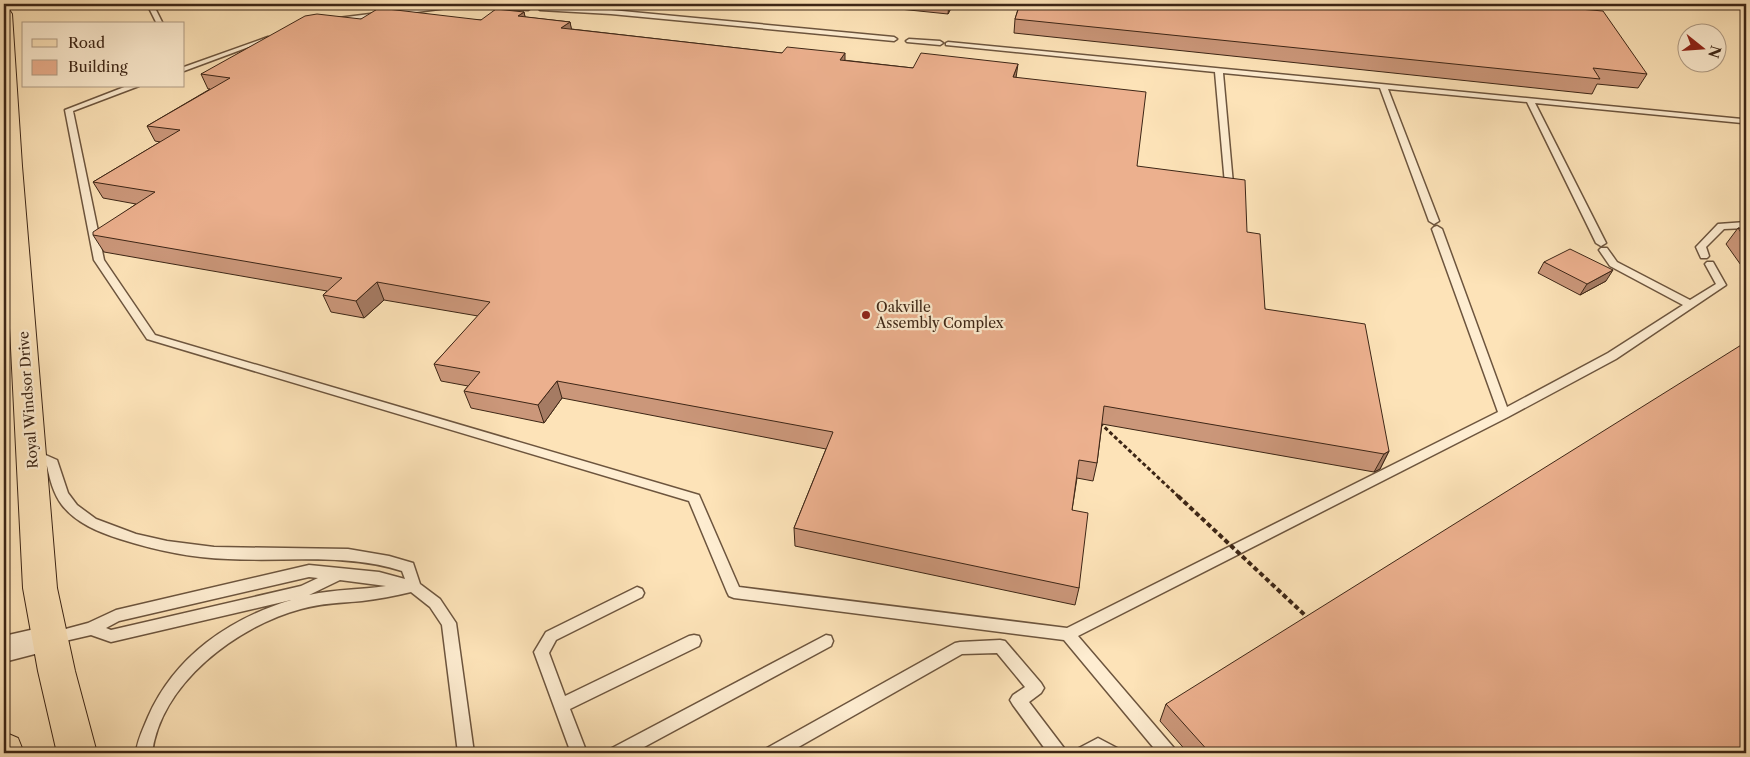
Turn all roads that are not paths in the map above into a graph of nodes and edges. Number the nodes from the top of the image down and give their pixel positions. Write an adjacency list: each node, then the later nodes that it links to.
1 (150, 4): 6 (lane)
2 (456, 4): 3 (lane); 7 (lane)
3 (528, 8)
4 (542, 9): 9 (lane)
5 (4, 14): 23 (main road, Royal Windsor Drive)
6 (159, 22)
7 (330, 22)
8 (277, 36): 13 (lane)
9 (894, 39)
10 (909, 41): 11 (lane)
11 (940, 44)
12 (948, 44): 14 (lane)
13 (185, 69)
14 (1219, 71): 15 (lane); 19 (lane)
15 (1383, 86): 17 (lane); 22 (lane)
16 (130, 88): 26 (lane)
17 (1530, 100): 18 (lane); 21 (lane)
18 (1742, 120)
19 (1229, 184)
20 (1746, 225): 21 (lane)
21 (1691, 305): 22 (lane)
22 (1504, 414): 26 (lane)
23 (31, 453): 24 (lane); 27 (main road, Royal Windsor Drive)
24 (414, 586): 27 (lane); 33 (lane); 34 (lane)
25 (637, 593): 31 (lane)
26 (1068, 634): 41 (lane)
27 (48, 639): 30 (street); 32 (main road, Royal Windsor Drive)
28 (694, 640): 31 (lane)
29 (826, 641): 36 (lane)
30 (4, 649)
31 (561, 706): 35 (lane)
32 (77, 753)
33 (144, 753)
34 (466, 753)
35 (579, 753)
36 (618, 753)
37 (773, 753): 38 (lane)
38 (1058, 753)
39 (1085, 753): 40 (lane)
40 (1111, 753)
41 (1168, 753)

